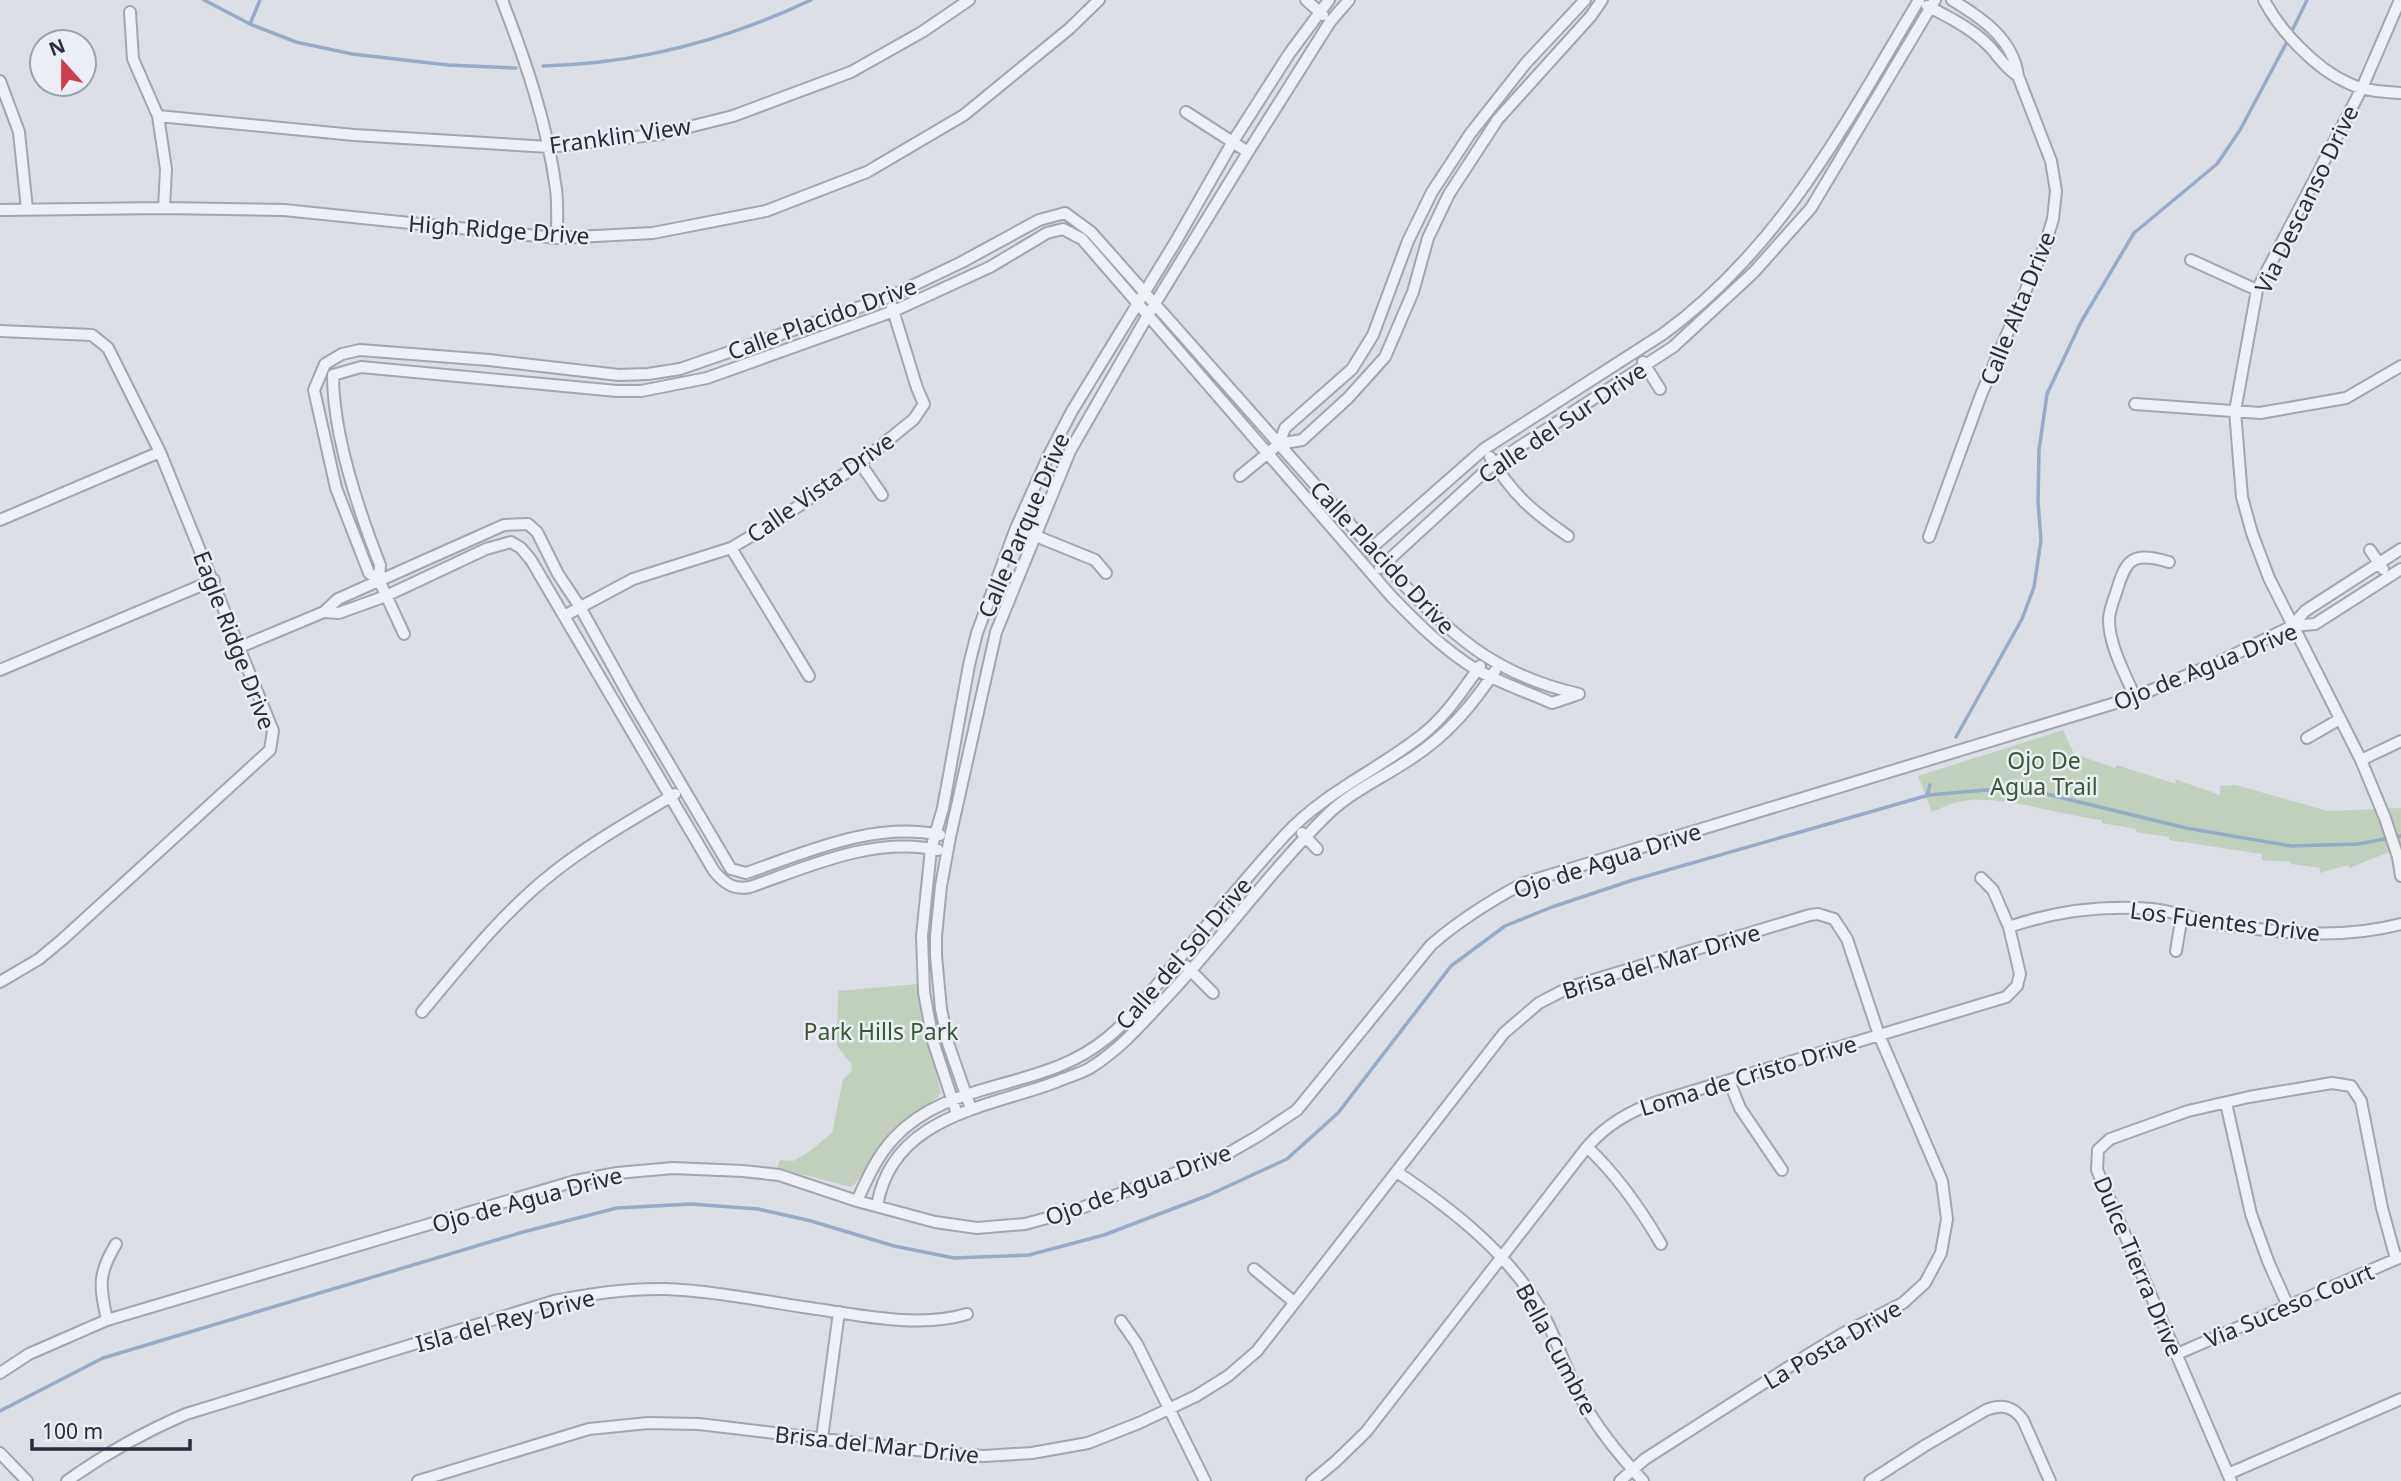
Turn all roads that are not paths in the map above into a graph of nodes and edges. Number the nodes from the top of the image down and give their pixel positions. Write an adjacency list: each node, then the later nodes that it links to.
1 (502, 0): 30 (street)
2 (969, 0): 30 (street, Franklin View)
3 (1099, 0): 37 (street, High Ridge Drive)
4 (1307, 0): 15 (street)
5 (1329, 0): 15 (street, Calle Parque Drive)
6 (1349, 0): 16 (street, Calle Parque Drive)
7 (1585, 0): 23 (street)
8 (1602, 0): 26 (street)
9 (1952, 0): 17 (street, Calle Alta Drive)
10 (2264, 0): 21 (street)
11 (2400, 0): 21 (street, Via Descanso Drive)
12 (1918, 1): 13 (street, Calle Alta Drive); 27 (street, Calle del Sur Drive)
13 (1933, 4): 18 (street, Calle Alta Drive); 29 (street, Calle del Sur Drive)
14 (130, 12): 25 (street)
15 (1319, 12): 16 (street); 28 (street, Calle Parque Drive)
16 (1330, 22): 31 (street, Calle Parque Drive)
17 (2005, 42): 18 (street); 19 (street, Calle Alta Drive)
18 (1993, 52): 19 (street, Calle Alta Drive)
19 (2018, 76): 85 (street, Calle Alta Drive)
20 (0, 81): 33 (street)
21 (2362, 88): 22 (street); 44 (street, Via Descanso Drive)
22 (2401, 93)
23 (1489, 110): 26 (street); 43 (street)
24 (1186, 112): 28 (street)
25 (158, 116): 30 (street, Franklin View); 32 (street)
26 (1498, 119): 46 (street)
27 (1838, 138): 29 (street); 41 (street, Calle del Sur Drive)
28 (1232, 143): 31 (street); 38 (street, Calle Parque Drive)
29 (1850, 145): 42 (street, Calle del Sur Drive)
30 (549, 147): 37 (street)
31 (1248, 152): 39 (street, Calle Parque Drive)
32 (164, 208): 33 (street, High Ridge Drive); 37 (street, High Ridge Drive)
33 (27, 209): 34 (street, High Ridge Drive)
34 (0, 210)
35 (1065, 213): 36 (street); 45 (street, Calle Placido Drive); 47 (street, Calle Placido Drive)
36 (1063, 229): 48 (street, Calle Placido Drive); 50 (street, Calle Placido Drive)
37 (557, 238)
38 (1176, 241): 39 (street); 45 (street, Calle Parque Drive)
39 (1189, 249): 49 (street, Calle Parque Drive)
40 (2191, 260): 44 (street)
41 (1744, 263): 42 (street); 53 (street, Calle del Sur Drive)
42 (1754, 272): 58 (street, Calle del Sur Drive)
43 (1391, 290): 46 (street); 70 (street)
44 (2257, 290): 68 (street, Via Descanso Drive)
45 (1144, 292): 48 (street, Calle Parque Drive); 49 (street, Calle Placido Drive)
46 (1411, 297): 70 (street)
47 (889, 298): 50 (street, Calle Vista Drive); 52 (street, Calle Placido Drive)
48 (1138, 303): 49 (street, Calle Placido Drive); 67 (street, Calle Parque Drive)
49 (1151, 310): 56 (street, Calle Placido Drive); 60 (street, Calle Placido Drive); 69 (street, Calle Parque Drive)
50 (894, 311): 55 (street, Calle Placido Drive); 74 (street, Calle Vista Drive)
51 (0, 331): 72 (street, Eagle Ridge Drive)
52 (748, 346): 55 (street); 62 (street, Calle Placido Drive)
53 (1636, 351): 58 (street); 71 (street, Calle del Sur Drive)
54 (489, 360): 57 (street, Calle Placido Drive); 62 (street, Calle Placido Drive); 63 (street)
55 (753, 361): 65 (street, Calle Placido Drive)
56 (1206, 363): 60 (street); 70 (street, Calle Placido Drive)
57 (325, 364): 61 (street); 78 (street)
58 (1645, 366): 64 (street); 75 (street, Calle del Sur Drive)
59 (2401, 366): 68 (street)
60 (1198, 372): 73 (street, Calle Placido Drive)
61 (333, 375): 63 (street, Calle Placido Drive); 77 (street)
62 (619, 375): 65 (street)
63 (488, 380): 65 (street, Calle Placido Drive)
64 (1660, 389)
65 (617, 391)
66 (2135, 404): 68 (street)
67 (1072, 411): 69 (street); 82 (street, Calle Parque Drive)
68 (2235, 411): 105 (street, Via Descanso Drive)
69 (1087, 421): 83 (street, Calle Parque Drive)
70 (1279, 444): 73 (street); 88 (street, Calle Placido Drive)
71 (1484, 449): 75 (street); 88 (street, Calle del Sur Drive)
72 (160, 452): 80 (street); 99 (street, Eagle Ridge Drive)
73 (1268, 454): 76 (street); 91 (street, Calle Placido Drive)
74 (860, 463): 79 (street); 87 (street, Calle Vista Drive)
75 (1493, 464): 84 (street); 93 (street, Calle del Sur Drive)
76 (1240, 477)
77 (352, 483): 78 (street); 100 (street)
78 (337, 488): 100 (street)
79 (882, 495)
80 (0, 520)
81 (519, 524): 86 (street); 100 (street); 102 (street)
82 (1016, 528): 83 (street); 114 (street, Calle Parque Drive)
83 (1035, 534): 96 (street); 115 (street, Calle Parque Drive)
84 (1568, 536)
85 (1928, 537)
86 (516, 545): 101 (street); 104 (street)
87 (731, 548): 102 (street, Calle Vista Drive); 112 (street)
88 (1371, 548): 91 (street, Calle del Sur Drive); 93 (street, Calle Placido Drive)
89 (2401, 549): 94 (street)
90 (2370, 551): 94 (street)
91 (1359, 559): 97 (street, Calle Placido Drive)
92 (2169, 562): 116 (street)
93 (1385, 564): 97 (street, Calle del Sur Drive); 108 (street, Calle Placido Drive)
94 (2380, 564): 98 (street); 105 (street)
95 (2401, 569): 98 (street, Ojo de Agua Drive)
96 (1106, 573)
97 (1373, 574): 111 (street, Calle Placido Drive)
98 (2389, 578): 105 (street, Ojo de Agua Drive)
99 (214, 580): 107 (street, Eagle Ridge Drive); 110 (street)
100 (379, 580): 101 (street); 103 (street)
101 (386, 596): 103 (street); 106 (street)
102 (580, 607): 104 (street, Calle Vista Drive); 117 (street)
103 (324, 612): 107 (street)
104 (564, 616): 118 (street)
105 (2292, 626): 116 (street, Ojo de Agua Drive); 119 (street, Via Descanso Drive)
106 (404, 634)
107 (240, 647): 147 (street, Eagle Ridge Drive)
108 (1485, 658): 109 (street, Calle Placido Drive); 111 (street, Calle del Sol Drive)
109 (1500, 664): 113 (street, Calle del Sol Drive); 113 (street, Calle Placido Drive)
110 (0, 670)
111 (1477, 670): 113 (street, Calle Placido Drive); 123 (street, Calle del Sol Drive)
112 (809, 676)
113 (1492, 676): 123 (street, Calle del Sol Drive)
114 (965, 686): 115 (street); 127 (street, Calle Parque Drive)
115 (983, 690): 128 (street, Calle Parque Drive)
116 (2135, 697): 165 (street, Ojo de Agua Drive)
117 (632, 701): 118 (street); 124 (street)
118 (619, 708): 125 (street)
119 (2340, 719): 120 (street); 122 (street, Via Descanso Drive)
120 (2307, 738)
121 (2401, 741): 122 (street)
122 (2361, 760): 136 (street, Via Descanso Drive)
123 (1385, 768): 126 (street, Calle del Sol Drive); 129 (street, Calle del Sol Drive)
124 (683, 789): 125 (street); 135 (street)
125 (671, 797): 138 (street); 150 (street)
126 (1295, 826): 129 (street); 145 (street, Calle del Sol Drive)
127 (936, 834): 128 (street); 130 (street); 131 (street, Calle Parque Drive)
128 (950, 837): 133 (street, Calle Parque Drive)
129 (1305, 837): 132 (street); 146 (street, Calle del Sol Drive)
130 (836, 842): 134 (street); 135 (street)
131 (931, 849): 133 (street); 134 (street); 142 (street, Calle Parque Drive)
132 (1317, 849)
133 (947, 852): 143 (street, Calle Parque Drive)
134 (840, 856): 138 (street)
135 (734, 871): 138 (street)
136 (2401, 876)
137 (1981, 878): 141 (street, Loma de Cristo Drive)
138 (730, 886)
139 (2182, 915): 140 (street, Los Fuentes Drive); 141 (street, Los Fuentes Drive); 144 (street)
140 (2401, 924)
141 (2009, 927): 152 (street, Loma de Cristo Drive)
142 (922, 936): 143 (street); 151 (street, Calle Parque Drive)
143 (936, 936): 149 (street, Calle Parque Drive)
144 (2176, 951)
145 (1178, 960): 146 (street); 153 (street, Calle del Sol Drive)
146 (1191, 971): 148 (street); 155 (street, Calle del Sol Drive)
147 (0, 982)
148 (1213, 993)
149 (941, 1009): 151 (street); 156 (street, Calle Parque Drive)
150 (422, 1012)
151 (928, 1013): 157 (street, Calle Parque Drive)
152 (1879, 1035): 154 (street, Loma de Cristo Drive); 163 (street, Brisa del Mar Drive); 183 (street, La Posta Drive)
153 (1021, 1079): 155 (street); 156 (street, Calle del Sol Drive)
154 (1729, 1081): 161 (street, Loma de Cristo Drive); 162 (street)
155 (1026, 1093): 159 (street, Calle del Sol Drive)
156 (966, 1095): 157 (street, Calle del Sol Drive); 159 (street, Calle Parque Drive)
157 (951, 1099): 160 (street, Calle Parque Drive); 164 (street, Calle del Sol Drive)
158 (2226, 1103): 169 (street, Dulce Tierra Drive); 172 (street); 177 (street, Dulce Tierra Drive)
159 (971, 1109): 160 (street, Calle del Sol Drive)
160 (957, 1114): 165 (street, Calle del Sol Drive)
161 (1587, 1147): 167 (street); 168 (street, Loma de Cristo Drive)
162 (1783, 1170)
163 (1398, 1172): 168 (street, Bella Cumbre); 171 (street, Brisa del Mar Drive)
164 (857, 1201): 165 (street, Ojo de Agua Drive); 175 (street, Ojo de Agua Drive)
165 (877, 1206)
166 (116, 1244): 175 (street)
167 (1661, 1244)
168 (1502, 1257): 183 (street, Bella Cumbre); 189 (street, Loma de Cristo Drive)
169 (2398, 1258): 172 (street, Via Suceso Court)
170 (1254, 1269): 171 (street)
171 (1294, 1301): 180 (street, Brisa del Mar Drive)
172 (2288, 1306): 177 (street, Via Suceso Court)
173 (839, 1312): 174 (street, Isla del Rey Drive); 181 (street); 186 (street, Isla del Rey Drive)
174 (967, 1314)
175 (107, 1320): 178 (street, Ojo de Agua Drive)
176 (1121, 1321): 180 (street)
177 (2177, 1354): 184 (street, Dulce Tierra Drive)
178 (0, 1373)
179 (2401, 1399): 184 (street)
180 (1170, 1409): 181 (street, Brisa del Mar Drive); 188 (street)
181 (822, 1438): 187 (street, Brisa del Mar Drive)
182 (0, 1453): 185 (street)
183 (1633, 1470): 190 (street, La Posta Drive); 191 (street, Bella Cumbre)
184 (2229, 1477)
185 (27, 1481)
186 (67, 1481)
187 (418, 1481)
188 (1205, 1481)
189 (1312, 1481)
190 (1620, 1481)
191 (1643, 1481)
192 (1870, 1481): 193 (street)
193 (2050, 1481)

